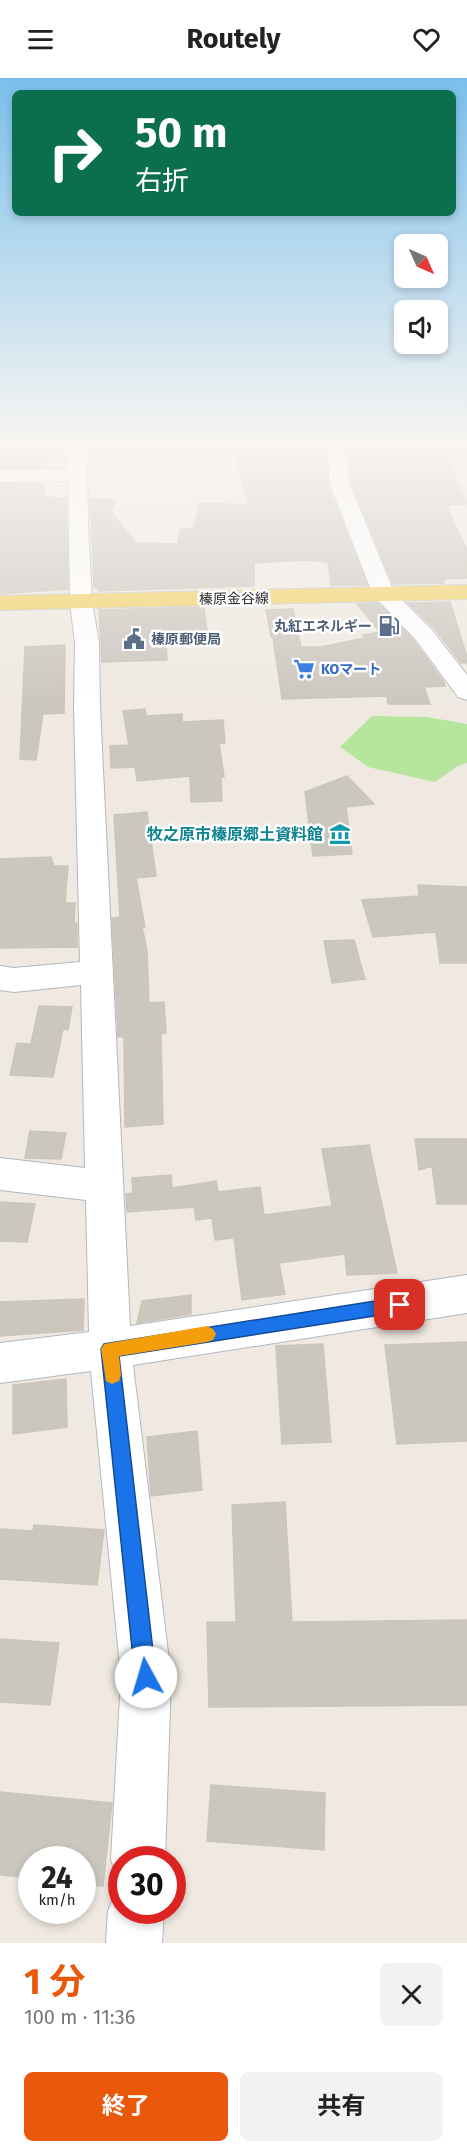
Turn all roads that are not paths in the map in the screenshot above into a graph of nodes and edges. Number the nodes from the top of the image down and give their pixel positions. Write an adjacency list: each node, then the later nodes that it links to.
1 (80, 531): 5 (street)
2 (359, 531): 4 (street)
3 (467, 592): 4 (main road, 榛原金谷線)
4 (384, 595): 5 (main road, 榛原金谷線); 7 (street)
5 (81, 602): 6 (main road, 榛原金谷線); 8 (street)
6 (0, 603)
7 (467, 692)
8 (96, 972): 9 (street); 11 (street)
9 (0, 978)
10 (0, 1173): 11 (street)
11 (105, 1186): 13 (street)
12 (467, 1294): 13 (street)
13 (110, 1349): 14 (street); 15 (street)
14 (0, 1363)
15 (139, 1846)
16 (135, 1924): 17 (street)
17 (134, 1943)

